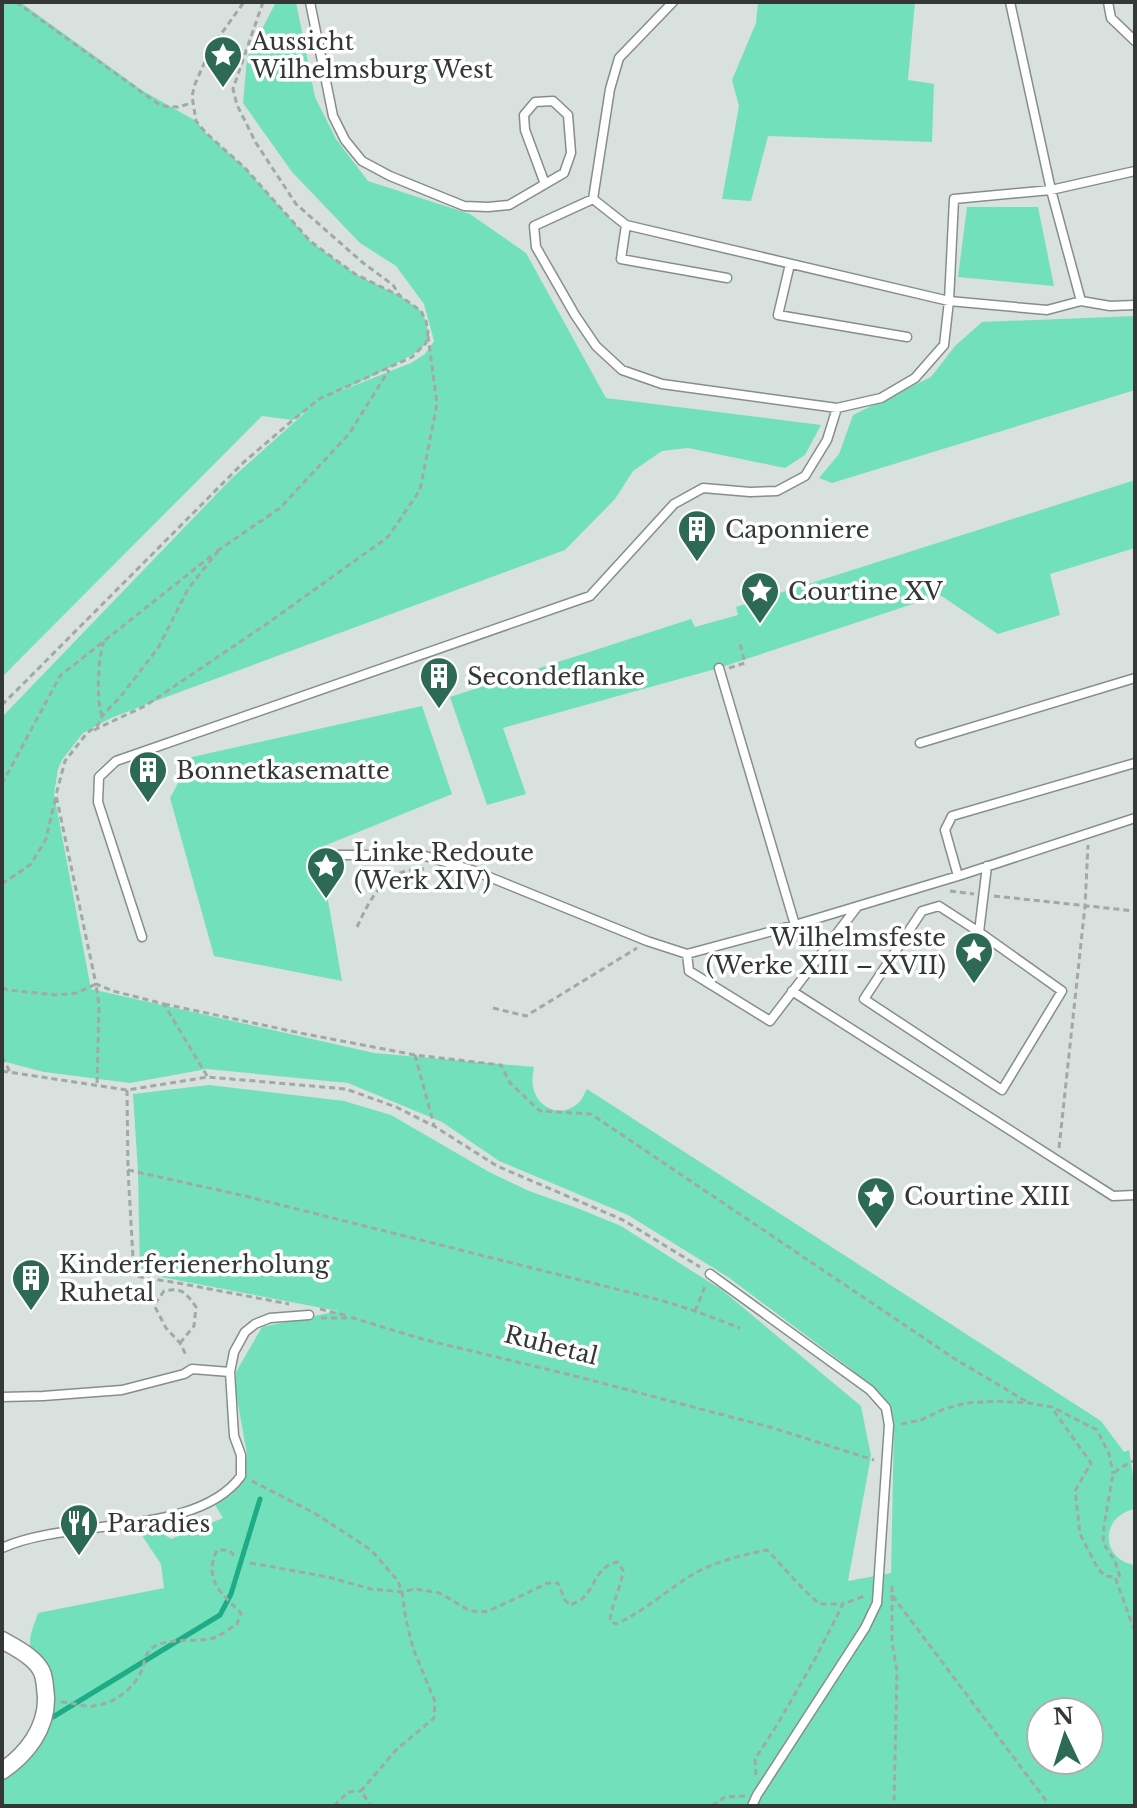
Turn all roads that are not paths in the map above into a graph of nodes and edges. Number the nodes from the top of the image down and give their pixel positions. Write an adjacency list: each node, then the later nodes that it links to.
1 (310, 2): 7 (lane)
2 (673, 2): 9 (lane)
3 (1010, 2): 8 (lane)
4 (1108, 2): 5 (lane)
5 (1135, 41)
6 (1135, 171): 8 (lane)
7 (545, 184): 7 (lane)
8 (1051, 190): 13 (lane); 14 (lane)
9 (593, 199): 10 (lane); 17 (lane)
10 (626, 225): 11 (lane); 12 (lane)
11 (790, 264): 13 (lane); 16 (lane)
12 (727, 278)
13 (949, 301): 14 (lane); 17 (lane)
14 (1081, 301): 15 (lane)
15 (1135, 305)
16 (907, 337)
17 (837, 408): 29 (lane)
18 (720, 669): 27 (lane)
19 (1135, 678): 20 (lane)
20 (920, 743)
21 (1135, 763): 25 (lane)
22 (1135, 818): 24 (lane)
23 (318, 855): 30 (lane)
24 (987, 866): 25 (lane); 28 (lane)
25 (958, 876): 26 (lane)
26 (857, 906): 27 (lane); 31 (lane)
27 (795, 925): 30 (lane)
28 (979, 932): 28 (lane)
29 (142, 937)
30 (687, 954): 31 (lane)
31 (792, 991): 32 (lane)
32 (1135, 1195)
33 (710, 1274): 40 (lane)
34 (310, 1311): 35 (lane)
35 (230, 1372): 36 (lane); 37 (lane)
36 (2, 1397)
37 (2, 1548)
38 (2, 1640): 39 (street)
39 (2, 1771)
40 (752, 1806)

